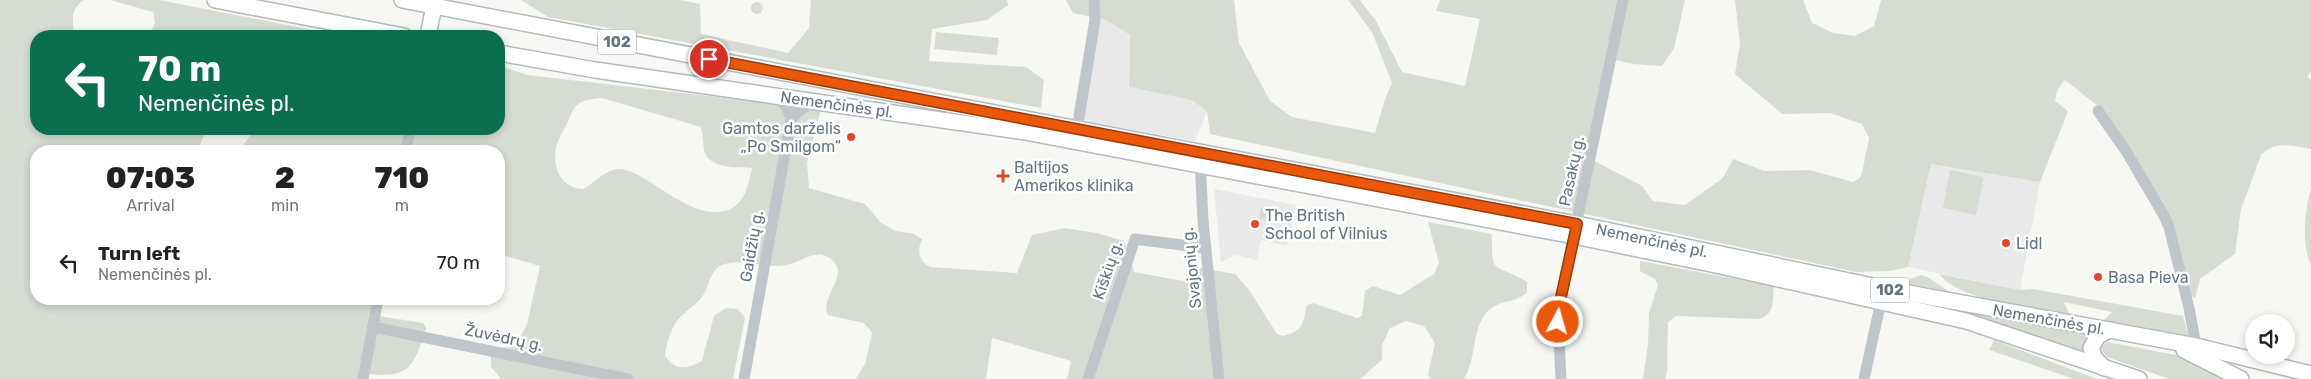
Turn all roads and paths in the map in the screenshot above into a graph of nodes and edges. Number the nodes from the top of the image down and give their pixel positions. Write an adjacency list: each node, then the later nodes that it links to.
1 (215, 0): 6 (main road)
2 (402, 0): 5 (main road, Nemenčinės pl. / 102)
3 (1094, 0): 13 (street)
4 (1623, 0): 15 (street, Pasakų g.)
5 (435, 3): 7 (main road); 13 (main road, Nemenčinės pl. / 102)
6 (372, 30)
7 (429, 30)
8 (505, 54): 9 (main road, Nemenčinės pl. / 102)
9 (775, 95): 10 (main road, Nemenčinės pl. / 102); 12 (street)
10 (815, 102): 12 (street); 14 (main road, Nemenčinės pl. / 102)
11 (2098, 110): 22 (street)
12 (791, 120): 29 (street, Gaidžių g.)
13 (1077, 130): 14 (main road, Nemenčinės pl. / 102)
14 (1200, 159): 15 (main road, Nemenčinės pl. / 102); 16 (street, Svajonių g.)
15 (1576, 230): 17 (main road, Nemenčinės pl. / 102); 20 (main road, Nemenčinės pl. / 102); 32 (street, Pasakų g.)
16 (1205, 248): 30 (street, Kiškių g.); 31 (street, Svajonių g.)
17 (1881, 301): 24 (main road, Nemenčinės pl. / 102); 33 (street)
18 (377, 305): 19 (street)
19 (373, 327): 27 (street); 28 (street, Žuvėdrų g.)
20 (2109, 330): 21 (main road, Nemenčinės pl. / 102); 24 (main road)
21 (2162, 340): 22 (main road, Nemenčinės pl. / 102); 26 (main road)
22 (2196, 346): 23 (main road, Nemenčinės pl. / 102)
23 (2281, 367): 25 (main road, Nemenčinės pl. / 102); 26 (main road, 102)
24 (2105, 368): 34 (main road, Nemenčinės pl. / 102)
25 (2310, 374): 35 (main road)
26 (2237, 378)
27 (363, 379)
28 (628, 379)
29 (744, 379)
30 (1088, 379)
31 (1219, 379)
32 (1561, 379)
33 (1864, 379)
34 (2139, 379)
35 (2292, 379)

